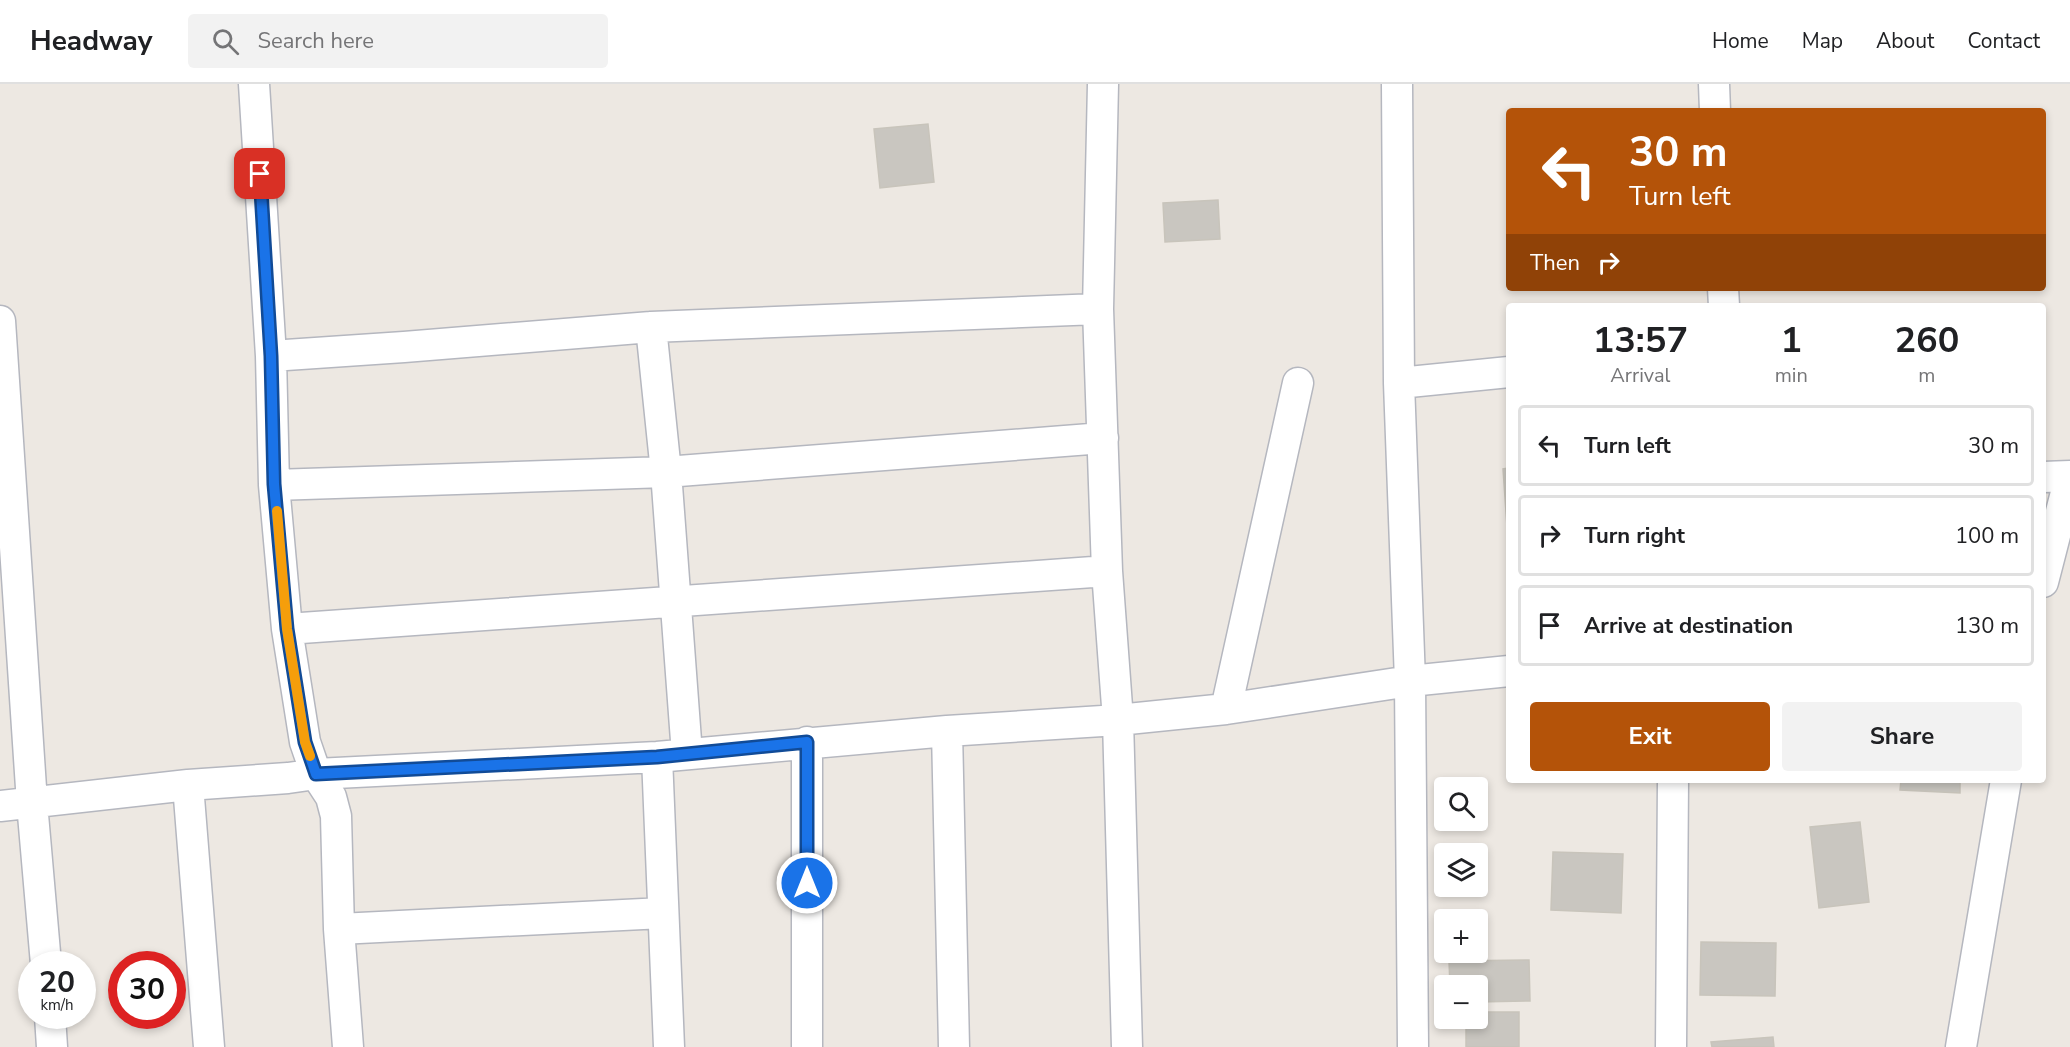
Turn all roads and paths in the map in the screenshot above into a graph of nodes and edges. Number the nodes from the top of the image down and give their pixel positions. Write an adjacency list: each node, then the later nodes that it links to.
1 (254, 84): 9 (street)
2 (1103, 84): 6 (street)
3 (1397, 84): 12 (street)
4 (1714, 84): 5 (street)
5 (1715, 108)
6 (1098, 309): 8 (street); 13 (street)
7 (0, 321): 22 (street)
8 (651, 327): 9 (street); 14 (street)
9 (271, 356): 17 (street)
10 (1506, 372): 12 (street)
11 (1298, 383): 25 (street)
12 (1399, 383): 24 (street)
13 (1103, 438): 14 (street); 19 (street)
14 (666, 472): 17 (street); 20 (street)
15 (2046, 477): 16 (street)
16 (2070, 477): 18 (street)
17 (274, 484): 21 (street)
18 (2046, 570)
19 (1107, 571): 20 (street); 26 (street)
20 (676, 602): 21 (street); 29 (street)
21 (287, 629): 31 (street)
22 (11, 650): 35 (street)
23 (1506, 671): 24 (street)
24 (1410, 681): 25 (street); 48 (street)
25 (1226, 709): 26 (street)
26 (1118, 720): 27 (street); 47 (street)
27 (947, 731): 28 (street); 46 (street)
28 (807, 742): 29 (street); 45 (street)
29 (687, 754): 30 (street)
30 (657, 757): 31 (street); 37 (street)
31 (316, 774): 34 (street); 38 (street)
32 (1673, 783): 49 (street)
33 (2005, 783): 50 (street)
34 (188, 785): 35 (street); 42 (street)
35 (32, 803): 36 (street); 39 (street)
36 (0, 806)
37 (663, 913): 38 (street); 44 (street)
38 (339, 929): 43 (street)
39 (45, 951)
40 (51, 1029): 41 (street)
41 (52, 1047)
42 (209, 1047)
43 (348, 1047)
44 (669, 1047)
45 (807, 1047)
46 (954, 1047)
47 (1128, 1047)
48 (1413, 1047)
49 (1671, 1047)
50 (1961, 1047)

